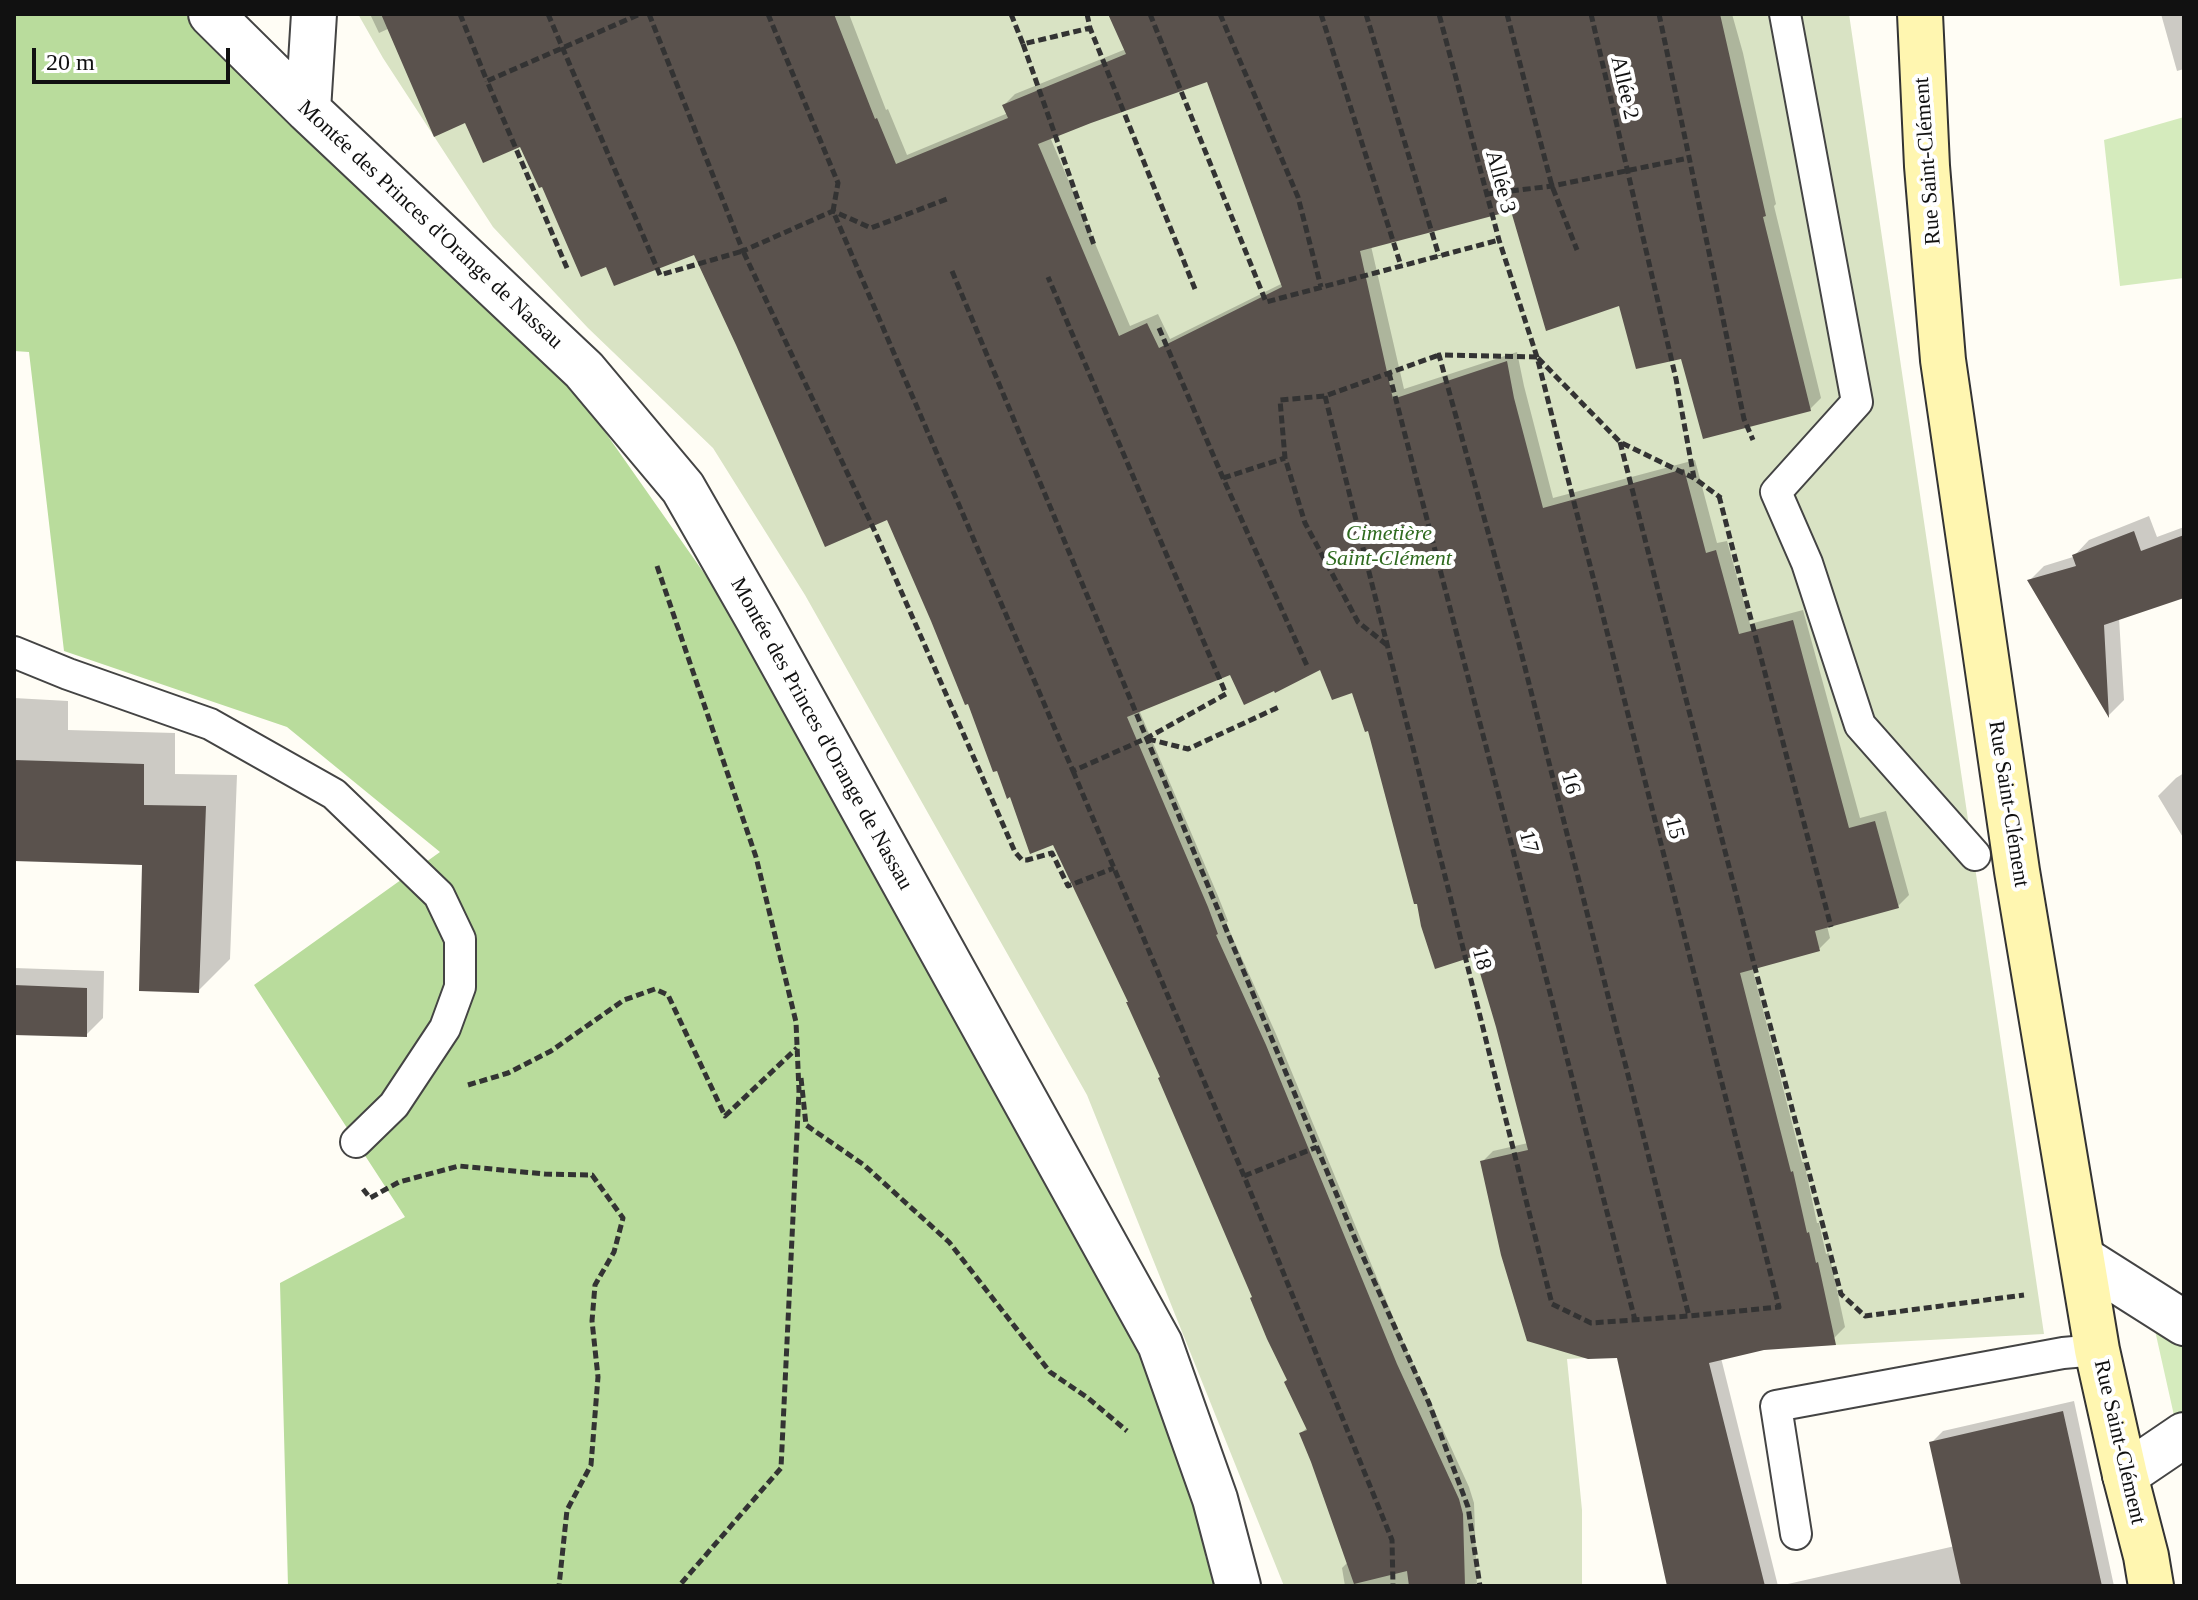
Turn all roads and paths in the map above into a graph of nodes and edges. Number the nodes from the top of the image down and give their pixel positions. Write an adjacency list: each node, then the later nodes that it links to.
1 (211, 14): 24 (street, Montée des Princes d'Orange de Nassau)
2 (314, 14): 24 (street)
3 (460, 14): 23 (path)
4 (548, 14): 22 (path)
5 (640, 14): 22 (path)
6 (649, 14): 34 (path)
7 (768, 14): 30 (path)
8 (1011, 14): 21 (path)
9 (1087, 14): 20 (path)
10 (1150, 14): 40 (path)
11 (1220, 14): 40 (path)
12 (1321, 14): 36 (path)
13 (1366, 14): 35 (path)
14 (1439, 14): 28 (path, Allée 3)
15 (1507, 14): 27 (path)
16 (1591, 14): 26 (path, Allée 2)
17 (1659, 14): 25 (path)
18 (1785, 14): 51 (lane)
19 (1920, 14): 71 (main road, Rue Saint-Clément)
20 (1090, 28): 21 (path); 41 (path)
21 (1023, 44): 32 (path)
22 (561, 47): 23 (path); 34 (path)
23 (487, 81): 37 (path)
24 (308, 110): 84 (street, Montée des Princes d'Orange de Nassau)
25 (1689, 158): 26 (path); 51 (path)
26 (1627, 170): 27 (path); 50 (path, Allée 2)
27 (1552, 186): 28 (path); 33 (path)
28 (1487, 194): 31 (path, Allée 3)
29 (947, 199): 30 (path)
30 (833, 211): 34 (path); 60 (path)
31 (1499, 240): 35 (path); 44 (path, Allée 3)
32 (1094, 245)
33 (1577, 250)
34 (743, 251): 62 (path)
35 (1439, 256): 36 (path)
36 (1401, 266): 40 (path)
37 (567, 268)
38 (952, 271): 59 (path)
39 (1048, 277): 59 (path)
40 (1321, 287)
41 (1195, 289)
42 (1159, 328): 49 (path)
43 (1439, 355): 44 (path); 45 (path); 74 (path, 16)
44 (1537, 357): 47 (path); 73 (path, 15)
45 (1389, 373): 46 (path); 75 (path, 17)
46 (1325, 396): 48 (path); 55 (path, 18)
47 (1620, 442): 50 (path); 72 (path)
48 (1285, 458): 49 (path); 55 (path)
49 (1223, 478): 57 (path)
50 (1694, 478): 52 (path)
51 (1776, 492): 61 (lane)
52 (1719, 496): 53 (path); 63 (path)
53 (1731, 506)
54 (652, 552): 64 (path)
55 (1387, 646): 75 (path, 18)
56 (14, 652): 67 (lane)
57 (1308, 668)
58 (1281, 706): 59 (path)
59 (1147, 738): 60 (path); 68 (path)
60 (1073, 771): 62 (path)
61 (1975, 855)
62 (1114, 868): 69 (path)
63 (1831, 927)
64 (796, 1022): 65 (path); 79 (path)
65 (797, 1048): 66 (path); 83 (path)
66 (460, 1088)
67 (356, 1142)
68 (1317, 1147): 69 (path); 86 (path)
69 (1244, 1176): 85 (path)
70 (361, 1187): 82 (path)
71 (2083, 1259): 76 (street); 77 (main road, Rue Saint-Clément)
72 (2024, 1295)
73 (1779, 1307): 74 (path, 18)
74 (1689, 1316): 75 (path, 18)
75 (1635, 1320)
76 (2184, 1323)
77 (2097, 1350): 80 (main road, Rue Saint-Clément); 81 (lane)
78 (2184, 1435): 80 (street)
79 (1137, 1439)
80 (2125, 1475): 87 (main road, Rue Saint-Clément)
81 (1796, 1534)
82 (559, 1586)
83 (679, 1586)
84 (1238, 1586)
85 (1393, 1586)
86 (1480, 1586)
87 (2151, 1586)

